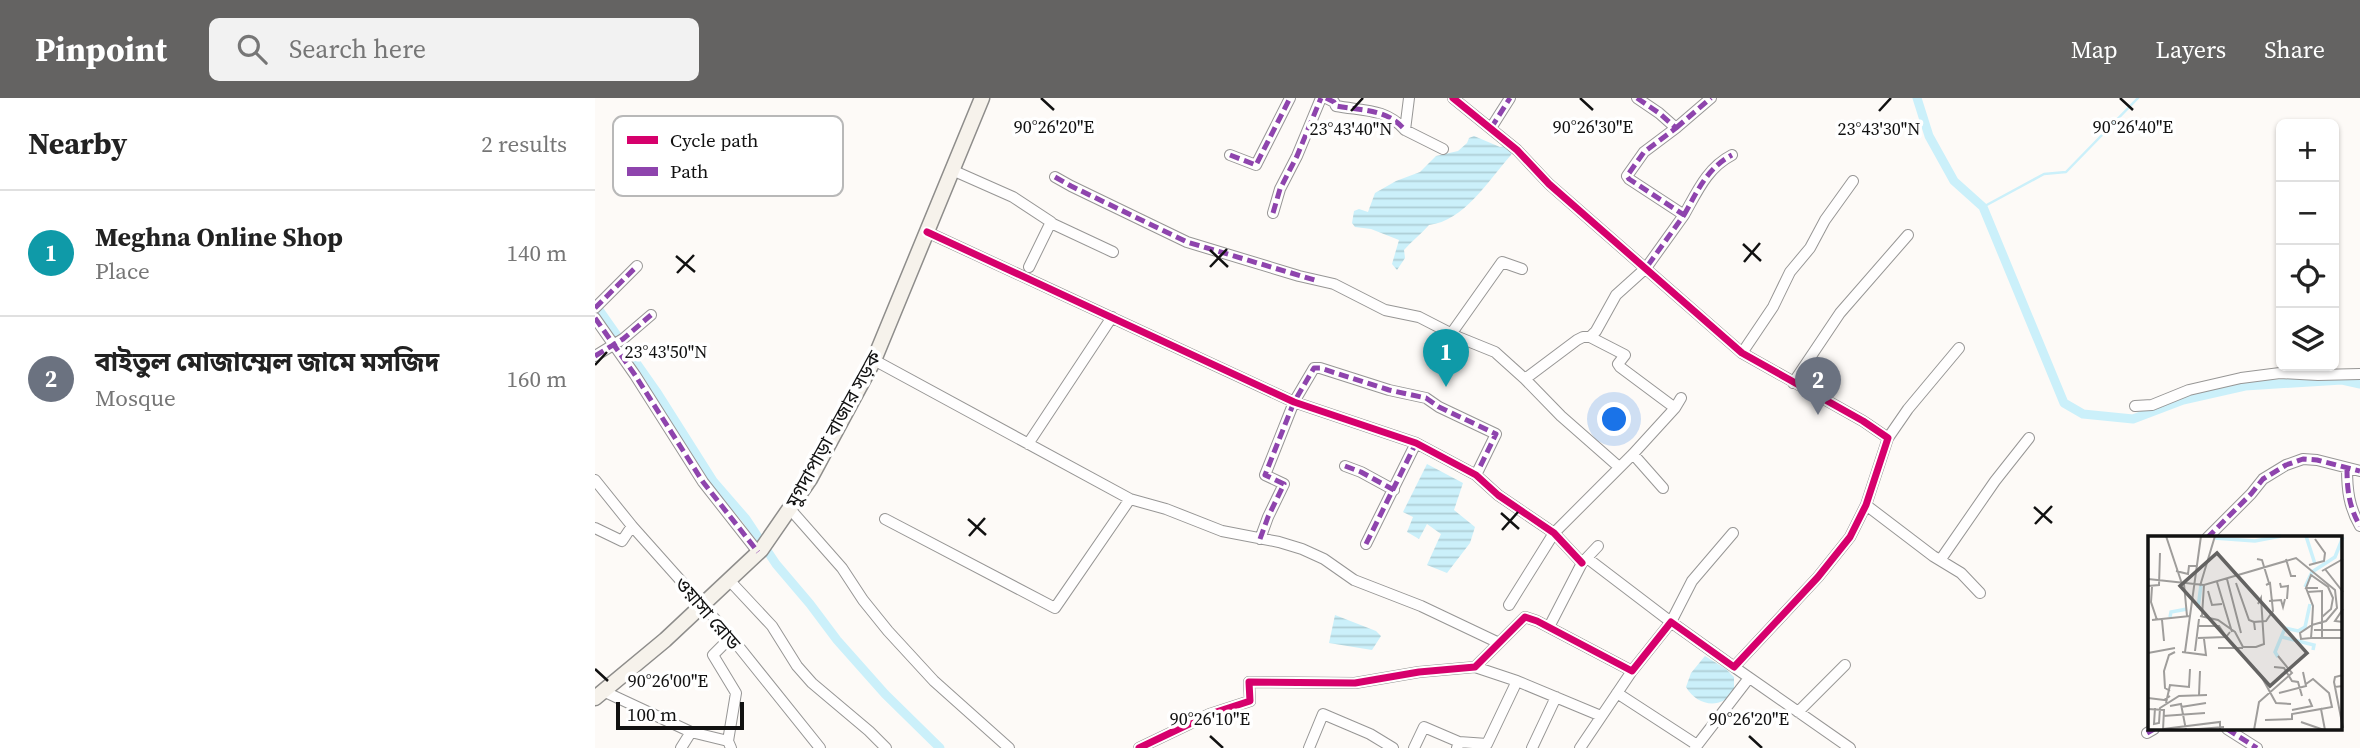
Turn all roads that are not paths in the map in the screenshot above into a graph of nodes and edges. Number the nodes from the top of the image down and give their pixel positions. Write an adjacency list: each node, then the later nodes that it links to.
1 (982, 98): 15 (street, মুগদাপাড়া বাজার সড়ক)
2 (1290, 98): 13 (street)
3 (1324, 98): 11 (street); 18 (street)
4 (1409, 98): 11 (street)
5 (1453, 98): 9 (street)
6 (1510, 98): 9 (street)
7 (1637, 98): 10 (street)
8 (1711, 98): 10 (street)
9 (1491, 128): 26 (street)
10 (1676, 128): 19 (street)
11 (1405, 130): 12 (street)
12 (1443, 149)
13 (1230, 155)
14 (1732, 155): 19 (street)
15 (952, 170): 20 (street); 21 (street, মুগদাপাড়া বাজার সড়ক)
16 (1055, 177): 32 (street)
17 (1853, 181): 36 (street)
18 (1273, 213)
19 (1684, 215): 26 (street)
20 (1051, 223): 23 (street); 25 (street)
21 (927, 232): 30 (street); 38 (street, মুগদাপাড়া বাজার সড়ক)
22 (1908, 234): 41 (street)
23 (1113, 252)
24 (637, 266): 28 (street)
25 (1029, 267)
26 (1646, 268): 33 (street); 36 (street)
27 (1522, 269): 32 (street)
28 (597, 306)
29 (651, 315): 34 (street)
30 (1112, 317): 43 (street); 48 (street)
31 (595, 318): 34 (street)
32 (1451, 334): 40 (street)
33 (1590, 337): 40 (street); 45 (street)
34 (618, 342): 37 (street); 72 (street)
35 (1959, 348): 46 (street)
36 (1742, 353): 41 (street)
37 (595, 356)
38 (874, 360): 48 (street); 61 (street, মুগদাপাড়া বাজার সড়ক)
39 (2360, 373): 44 (street)
40 (1525, 379): 52 (street)
41 (1793, 383): 46 (street)
42 (1681, 398): 45 (street)
43 (1294, 402): 49 (street); 55 (street); 69 (street)
44 (2135, 406)
45 (1675, 408): 50 (street)
46 (1888, 438): 60 (street)
47 (2029, 438): 73 (street)
48 (1028, 443): 59 (street)
49 (1416, 443): 55 (street); 58 (street)
50 (1633, 454): 52 (street); 57 (street)
51 (1345, 466): 58 (street)
52 (1619, 467): 66 (street)
53 (2347, 468): 54 (street); 64 (street); 68 (street)
54 (2360, 471)
55 (1476, 475): 66 (street)
56 (595, 480): 63 (street, ওয়াসা রোড)
57 (1663, 488)
58 (1394, 490): 70 (street)
59 (1131, 499): 62 (street); 69 (street)
60 (1866, 505): 73 (street); 85 (street)
61 (790, 509): 72 (street, মুগদাপাড়া বাজার সড়ক); 103 (street)
62 (885, 519)
63 (632, 526): 65 (street); 78 (street, ওয়াসা রোড)
64 (2360, 526)
65 (595, 528)
66 (1554, 533): 74 (street); 77 (street)
67 (1733, 533): 79 (street)
68 (2209, 536)
69 (1260, 539): 82 (street)
70 (1366, 544)
71 (1598, 545): 74 (street)
72 (762, 547): 75 (street, মুগদাপাড়া বাজার সড়ক)
73 (1941, 559): 76 (street)
74 (1585, 560): 79 (street); 80 (street)
75 (729, 580): 78 (street, মুগদাপাড়া বাজার সড়ক); 102 (street)
76 (1980, 593)
77 (1509, 605)
78 (702, 606): 81 (street, ওয়াসা রোড); 90 (street, মুগদাপাড়া বাজার সড়ক)
79 (1671, 622): 85 (street); 86 (street)
80 (1549, 627): 82 (street); 86 (street)
81 (731, 637): 96 (street); 101 (street, ওয়াসা রোড)
82 (1499, 643): 84 (street)
83 (1845, 665): 92 (street)
84 (1475, 667): 88 (street); 104 (street)
85 (1734, 667): 87 (street)
86 (1632, 671): 89 (street)
87 (1749, 678): 92 (street); 99 (street)
88 (1517, 681): 91 (street); 97 (street)
89 (1617, 693): 93 (street); 99 (street)
90 (599, 694): 95 (street)
91 (1556, 697): 93 (street); 109 (street)
92 (1798, 712): 111 (street)
93 (1601, 716): 110 (street)
94 (2229, 730): 112 (street)
95 (691, 732): 96 (street); 100 (street)
96 (729, 744)
97 (1487, 744): 98 (street); 108 (street)
98 (1458, 745): 107 (street)
99 (1696, 747)
100 (681, 748)
101 (820, 748)
102 (886, 748)
103 (1009, 748)
104 (1139, 748)
105 (1309, 748): 106 (street)
106 (1393, 748)
107 (1415, 748)
108 (1499, 748)
109 (1532, 748)
110 (1580, 748)
111 (1850, 748)
112 (2257, 748)

